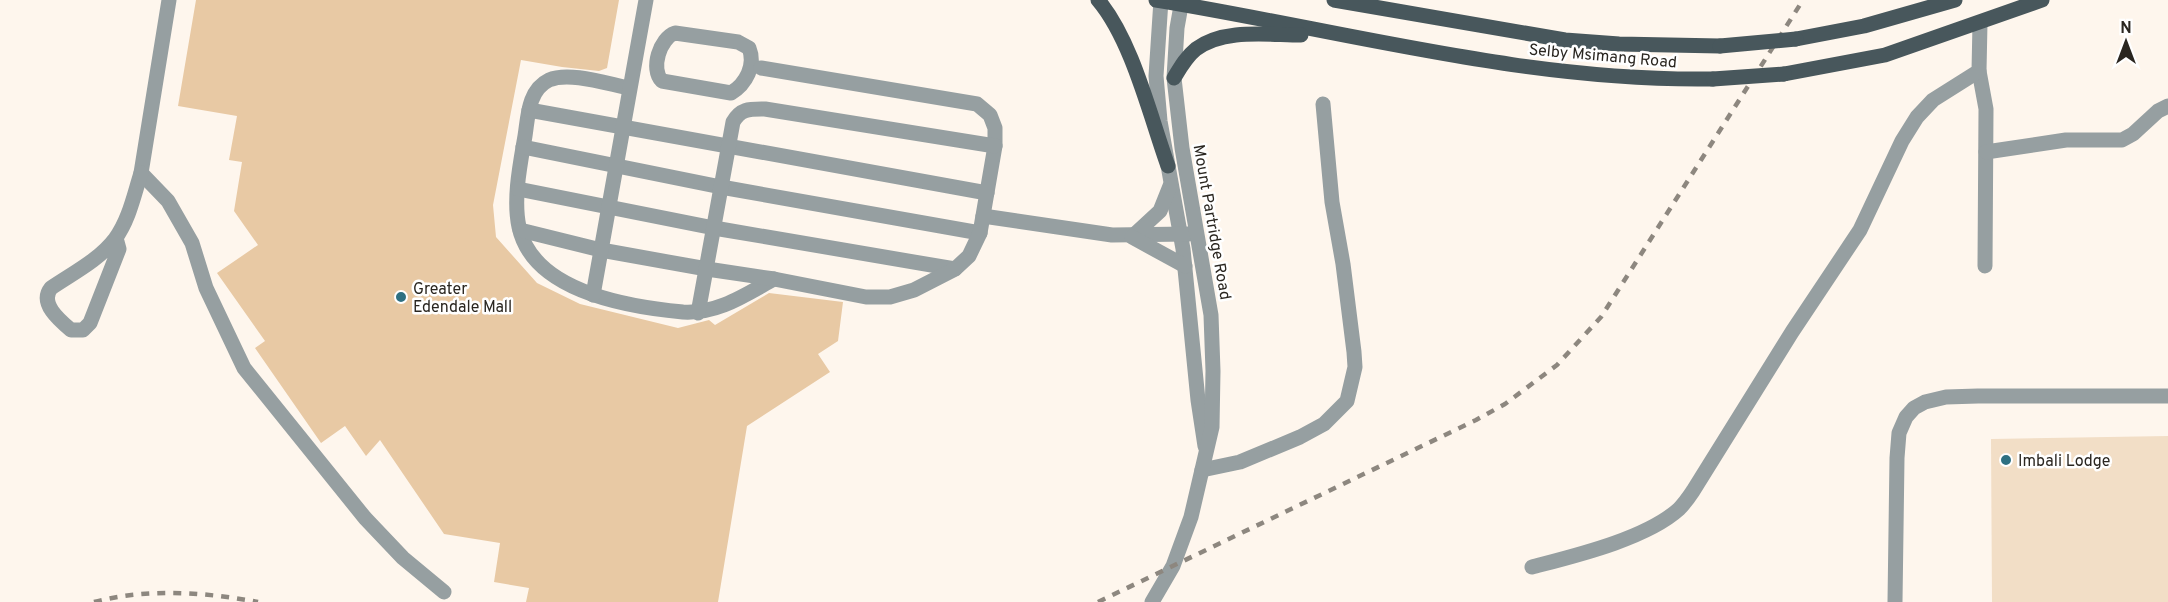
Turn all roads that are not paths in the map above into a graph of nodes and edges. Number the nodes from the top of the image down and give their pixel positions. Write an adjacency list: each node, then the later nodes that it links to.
1 (169, 0): 28 (street)
2 (646, 0): 15 (street)
3 (1098, 0): 26 (main road)
4 (1156, 0): 5 (main road, Selby Msimang Road)
5 (1161, 0): 9 (main road, Selby Msimang Road); 26 (street, Mount Partridge Road)
6 (1334, 0): 7 (main road, Selby Msimang Road, bridge)
7 (1955, 0)
8 (2042, 0): 10 (main road, Selby Msimang Road)
9 (1182, 2): 11 (main road, Selby Msimang Road); 14 (street, Mount Partridge Road)
10 (1980, 23): 11 (main road, Selby Msimang Road, bridge); 13 (street)
11 (1334, 34): 14 (main road)
12 (761, 68): 23 (street)
13 (1979, 70): 25 (street); 53 (street)
14 (1174, 78): 37 (street, Mount Partridge Road)
15 (629, 88): 19 (street); 21 (street)
16 (731, 93): 16 (street); 20 (street)
17 (1323, 104): 52 (street)
18 (2168, 106): 25 (street)
19 (529, 110): 21 (street); 24 (street)
20 (738, 114): 22 (street); 23 (street)
21 (623, 126): 22 (street); 27 (street)
22 (728, 145): 30 (street); 32 (street)
23 (994, 146): 32 (street)
24 (523, 147): 27 (street); 31 (street)
25 (1986, 152): 44 (street)
26 (1168, 166): 29 (street, Mount Partridge Road)
27 (615, 167): 30 (street); 33 (street)
28 (141, 173): 41 (street); 54 (street)
29 (1171, 184): 39 (street, Mount Partridge Road); 40 (street)
30 (721, 187): 35 (street); 38 (street)
31 (518, 189): 33 (street); 36 (street)
32 (987, 193): 34 (street)
33 (608, 208): 35 (street); 42 (street)
34 (983, 216): 38 (street); 40 (street)
35 (714, 228): 45 (street); 46 (street)
36 (520, 230): 42 (street); 48 (street)
37 (1198, 232): 39 (street); 51 (street, Mount Partridge Road)
38 (980, 233): 46 (street)
39 (1181, 235): 40 (street); 43 (street, Mount Partridge Road)
40 (1131, 236): 43 (street)
41 (116, 238): 41 (street)
42 (601, 250): 45 (street); 48 (street)
43 (1185, 266): 51 (street, Mount Partridge Road)
44 (1985, 266)
45 (707, 269): 47 (street); 49 (street)
46 (955, 269): 47 (street)
47 (774, 279): 49 (street)
48 (593, 295): 49 (street)
49 (698, 313)
50 (2168, 396): 56 (street)
51 (1206, 449): 52 (street, Mount Partridge Road)
52 (1202, 470): 55 (street, Mount Partridge Road)
53 (1532, 567)
54 (444, 592)
55 (1152, 602)
56 (1895, 602)

